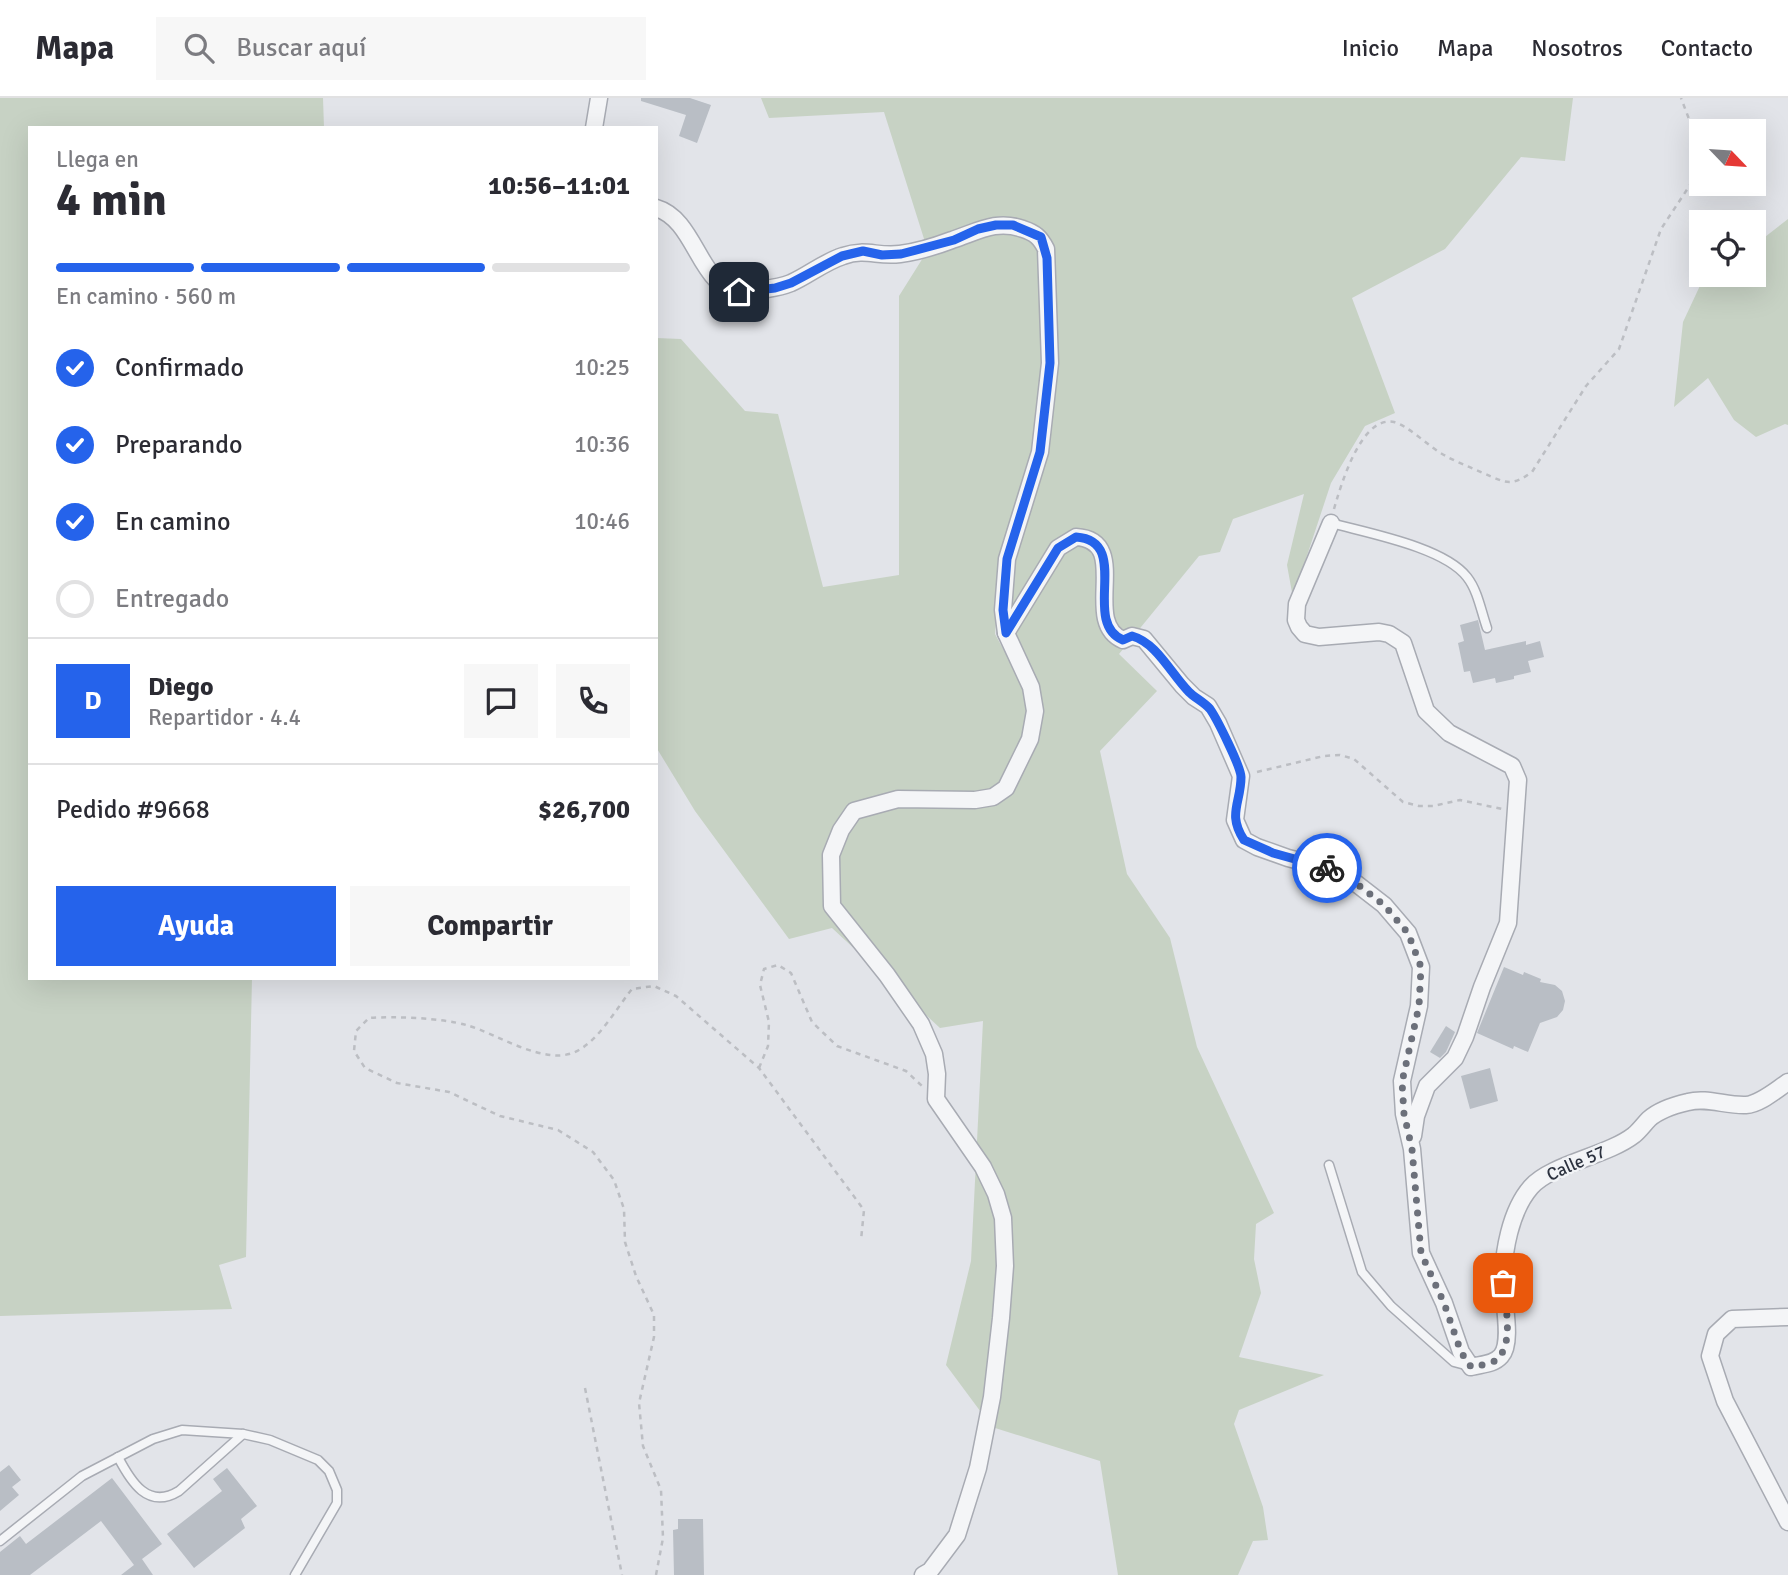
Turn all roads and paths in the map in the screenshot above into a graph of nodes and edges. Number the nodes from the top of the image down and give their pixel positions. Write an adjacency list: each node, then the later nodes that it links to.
1 (599, 98): 3 (street)
2 (1681, 98): 5 (path)
3 (594, 126)
4 (658, 209): 7 (street)
5 (1331, 523): 6 (lane); 9 (street)
6 (1487, 628)
7 (1006, 633): 8 (street); 12 (street)
8 (1241, 776): 9 (path); 13 (street)
9 (1515, 812): 13 (street)
10 (759, 1068): 12 (path); 15 (path); 25 (path)
11 (1788, 1082): 17 (street, Calle 57)
12 (936, 1099): 26 (street)
13 (1412, 1149): 17 (street)
14 (1329, 1166): 17 (lane)
15 (861, 1241)
16 (1788, 1317): 21 (street)
17 (1471, 1367)
18 (585, 1388): 24 (path)
19 (243, 1434): 20 (lane); 20 (lane); 23 (lane)
20 (118, 1457): 22 (lane)
21 (1788, 1522)
22 (0, 1541)
23 (295, 1575)
24 (622, 1575)
25 (656, 1575)
26 (923, 1575)

